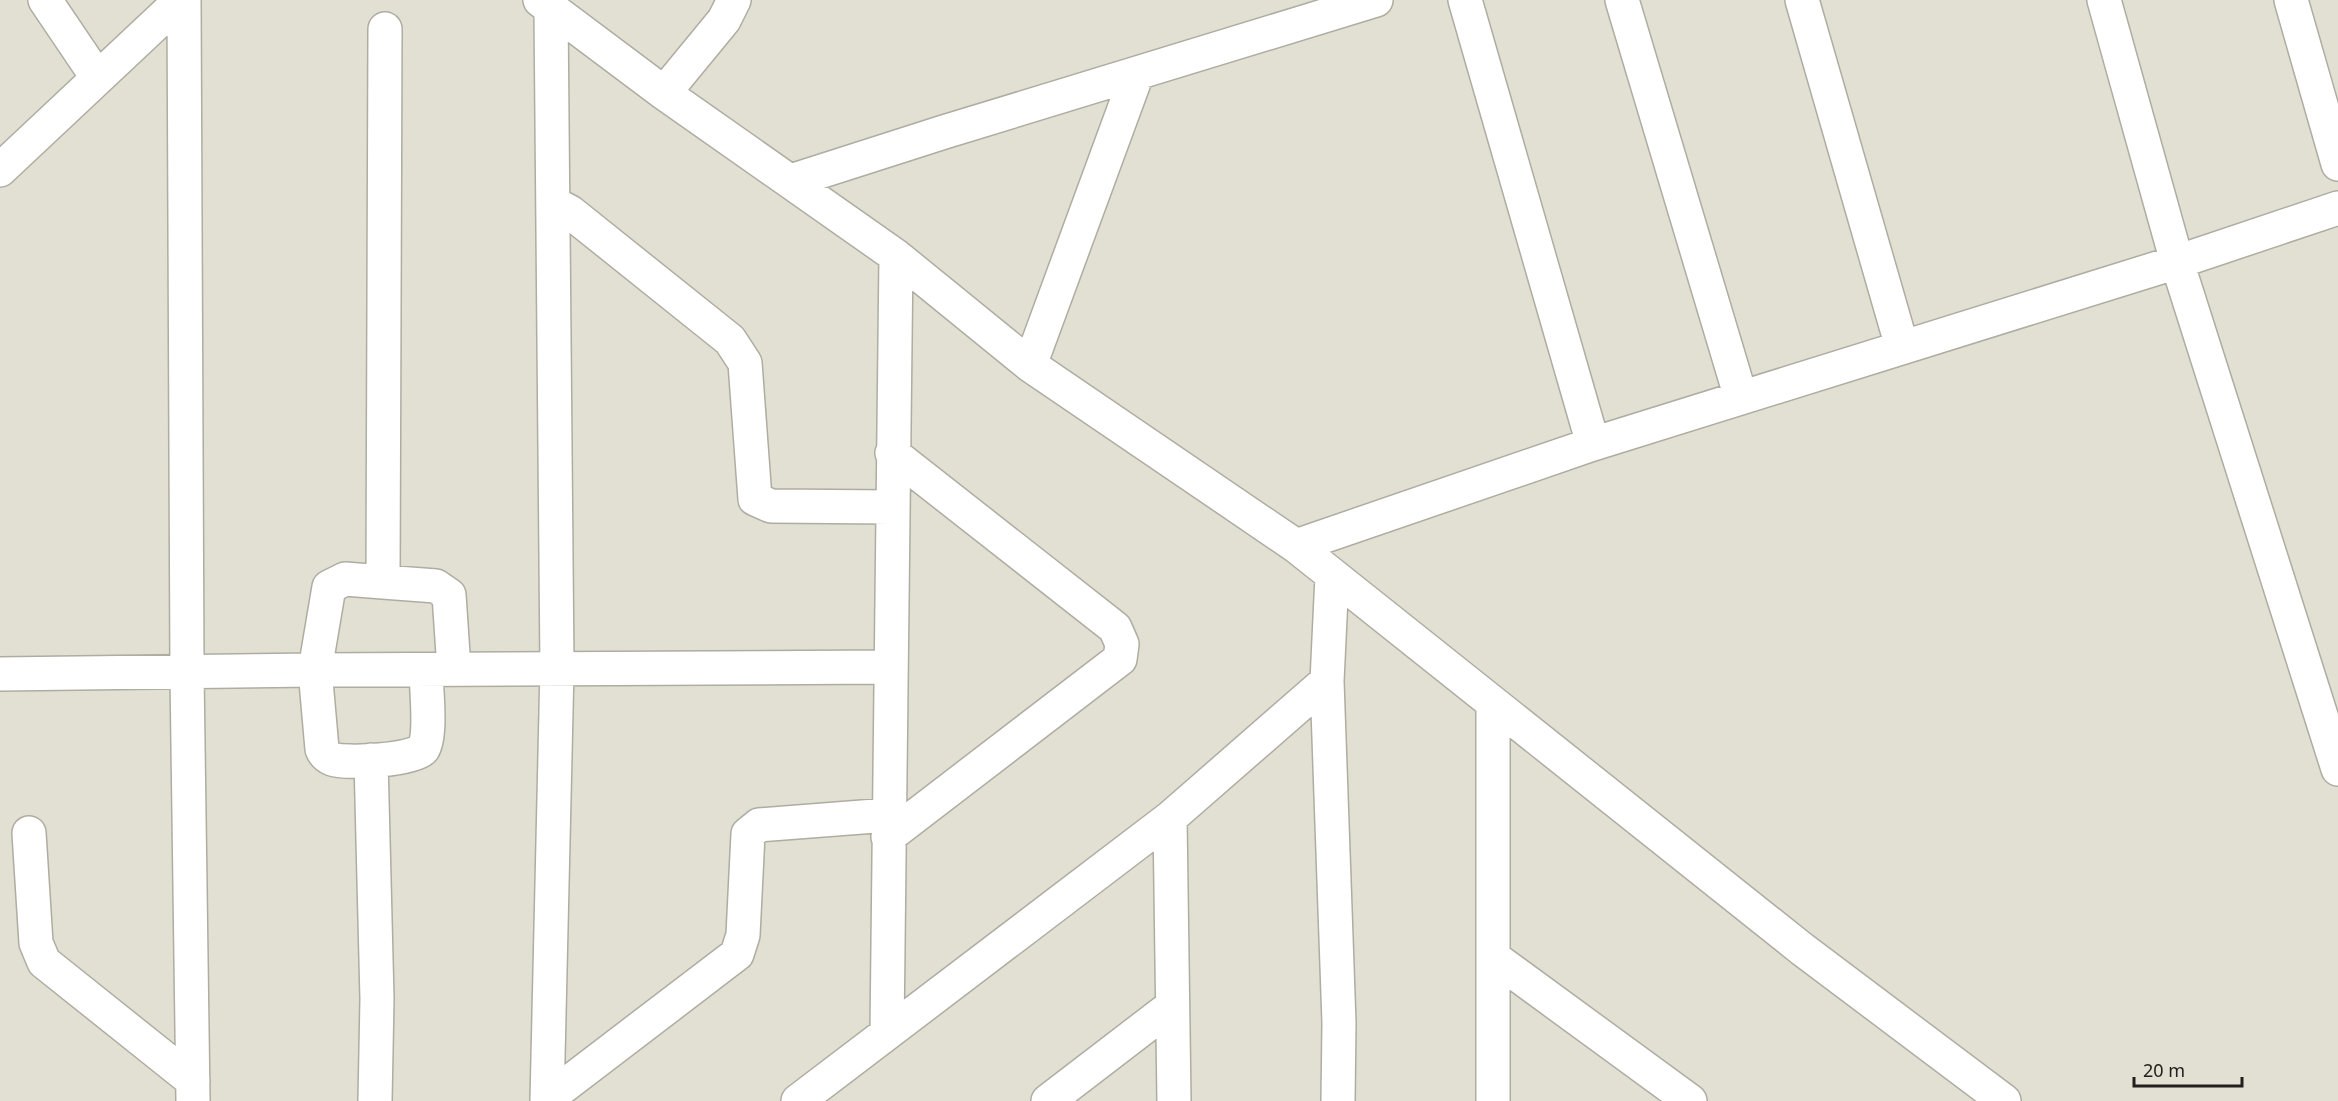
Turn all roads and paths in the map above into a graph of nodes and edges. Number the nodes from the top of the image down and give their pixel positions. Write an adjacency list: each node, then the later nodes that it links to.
1 (45, 0): 14 (street)
2 (182, 0): 14 (street); 36 (street)
3 (734, 0): 15 (street)
4 (1376, 0): 11 (street)
5 (1465, 0): 26 (street)
6 (1622, 0): 25 (street)
7 (1802, 0): 23 (street)
8 (2104, 0): 22 (street)
9 (2291, 0): 16 (street)
10 (545, 5): 15 (street); 19 (street)
11 (1293, 12): 13 (street)
12 (384, 29): 31 (street)
13 (1137, 74): 18 (street); 24 (street)
14 (97, 77): 17 (street)
15 (664, 93): 18 (street)
16 (2338, 164)
17 (0, 170)
18 (791, 181): 21 (street)
19 (553, 203): 28 (street); 33 (street)
20 (2338, 208): 22 (street)
21 (896, 256): 24 (street); 27 (street)
22 (2177, 262): 23 (street); 41 (street)
23 (1902, 347): 25 (street)
24 (1030, 365): 29 (street)
25 (1741, 398): 26 (street)
26 (1593, 444): 29 (street)
27 (892, 453): 28 (street); 43 (street)
28 (891, 507): 32 (street)
29 (1296, 546): 30 (street)
30 (1332, 576): 38 (street); 39 (street)
31 (383, 582): 34 (street); 35 (street)
32 (891, 667): 33 (street); 43 (street)
33 (557, 668): 35 (street); 49 (street)
34 (315, 669): 35 (street); 36 (street); 40 (street)
35 (440, 670): 40 (street)
36 (187, 673): 37 (street); 48 (street)
37 (0, 674)
38 (1327, 681): 42 (street); 54 (street)
39 (1493, 704): 45 (street); 57 (street)
40 (371, 760): 50 (street)
41 (2338, 768)
42 (1170, 818): 46 (street); 47 (street)
43 (888, 826): 47 (street); 49 (street)
44 (29, 833): 48 (street)
45 (1493, 957): 55 (street); 56 (street)
46 (1172, 1006): 52 (street); 53 (street)
47 (887, 1032): 51 (street)
48 (193, 1091)
49 (547, 1100)
50 (375, 1101)
51 (798, 1101)
52 (1048, 1101)
53 (1174, 1101)
54 (1338, 1101)
55 (1493, 1101)
56 (1690, 1101)
57 (2004, 1101)

